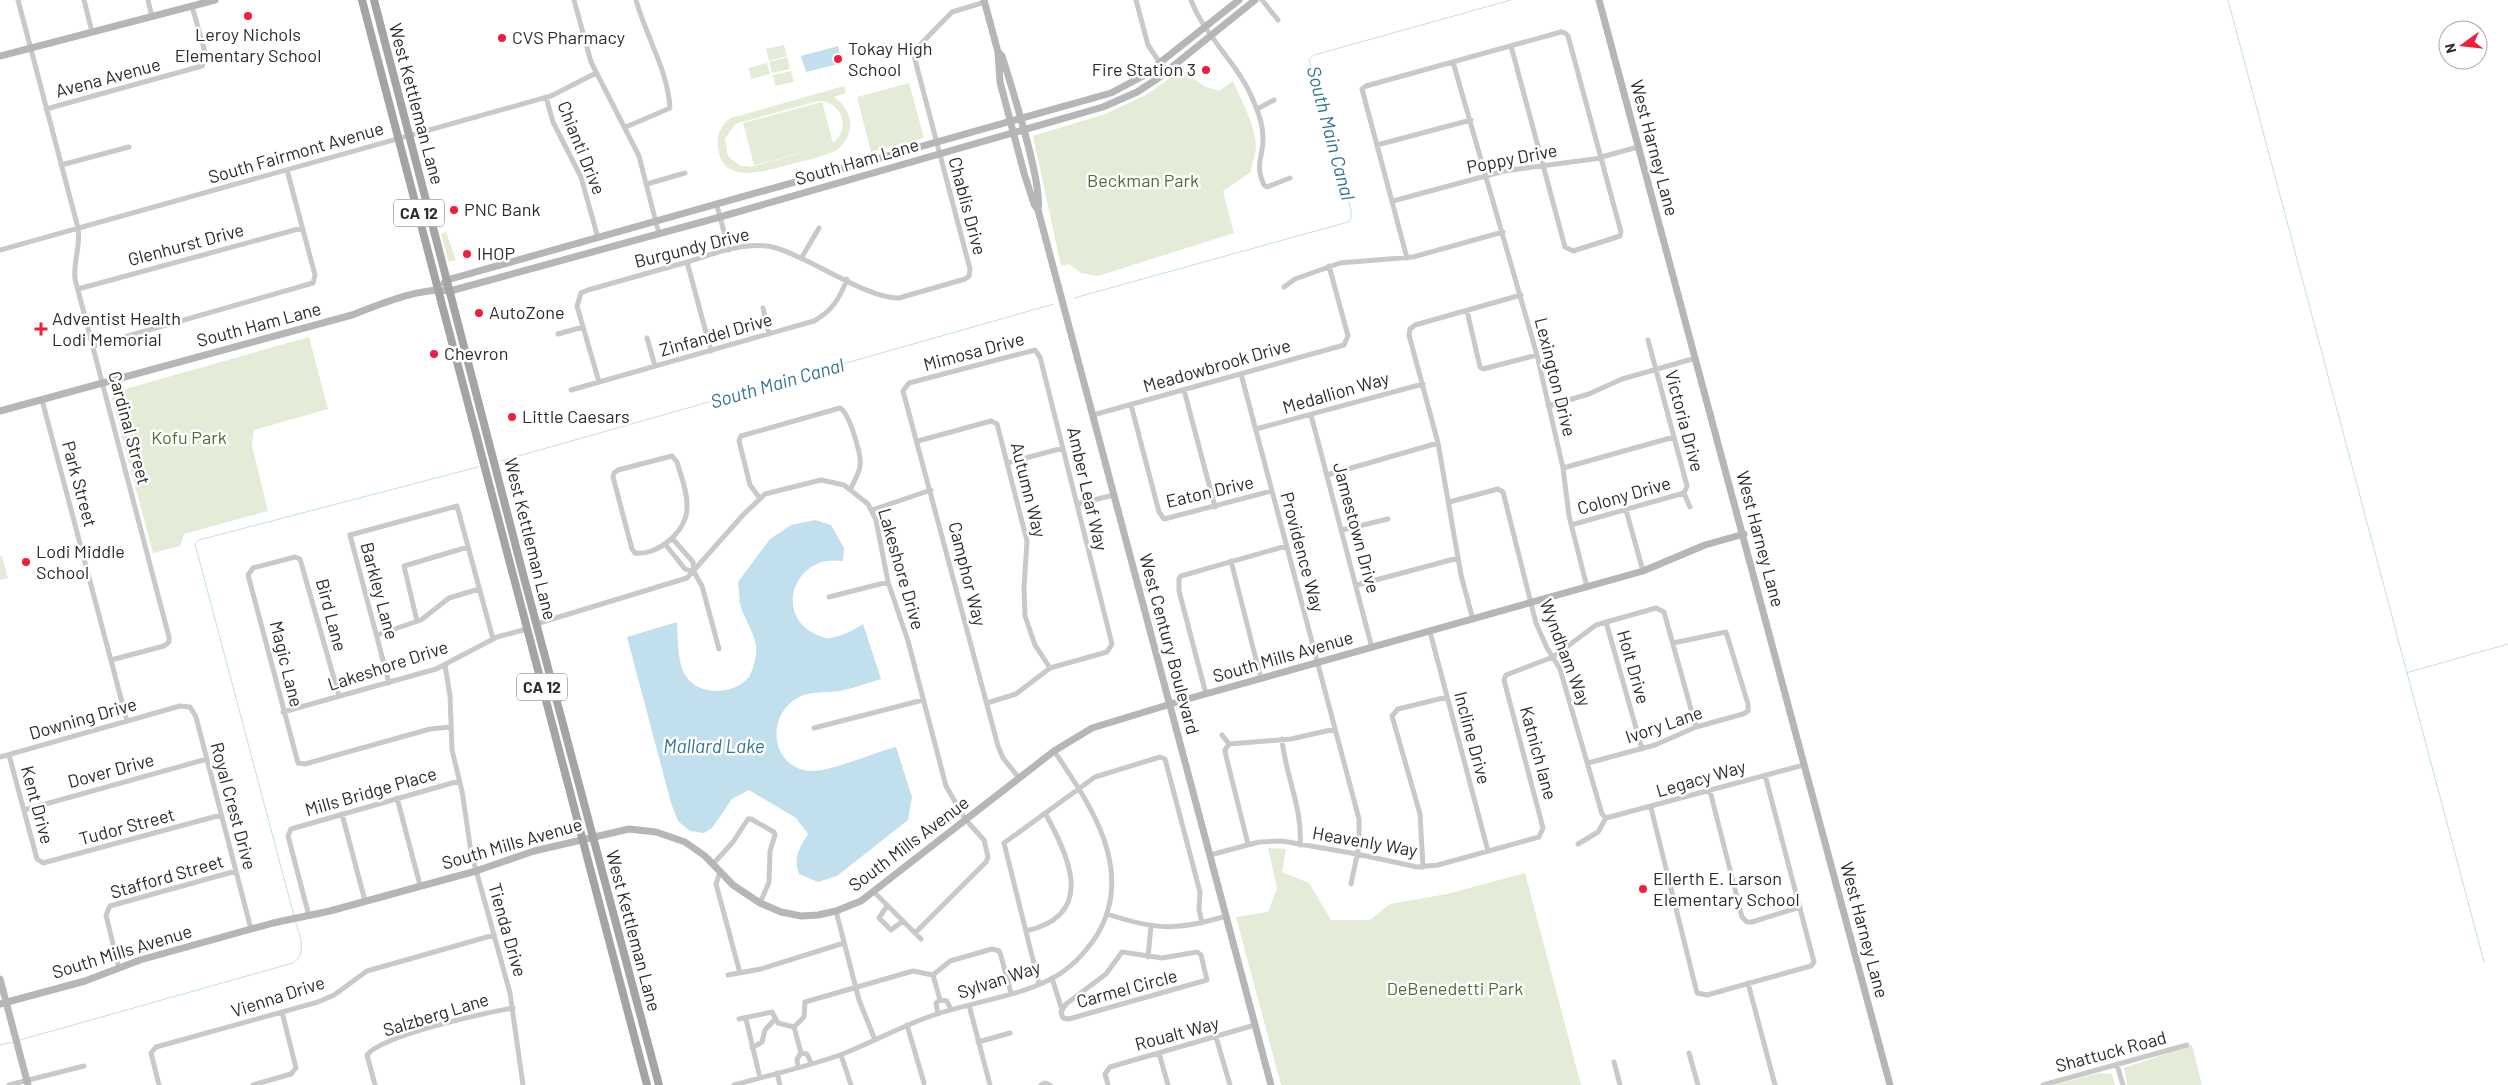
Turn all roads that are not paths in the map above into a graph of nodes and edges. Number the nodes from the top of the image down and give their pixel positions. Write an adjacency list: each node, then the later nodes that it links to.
1 (18, 0): 23 (street, Cardinal Street)
2 (84, 0): 20 (street)
3 (148, 0): 17 (street)
4 (213, 0): 16 (street)
5 (362, 0): 40 (main road, West Kettleman Lane / CA 12)
6 (374, 0): 39 (main road, West Kettleman Lane / CA 12)
7 (574, 0): 28 (street)
8 (636, 0): 36 (street)
9 (1136, 0): 27 (street)
10 (1190, 0): 19 (street)
11 (1239, 0): 19 (street, South Ham Lane)
12 (1255, 0): 21 (street, South Ham Lane)
13 (1262, 0): 18 (street)
14 (1599, 0): 44 (street, West Harney Lane)
15 (985, 1): 24 (street, West Century Boulevard); 41 (street)
16 (192, 6): 17 (street); 31 (street, Avena Avenue)
17 (152, 17): 20 (street)
18 (1278, 20)
19 (1205, 27): 21 (street); 27 (street, South Ham Lane)
20 (92, 32): 23 (street)
21 (1211, 35): 32 (street); 37 (street, South Ham Lane)
22 (1511, 46): 26 (street); 46 (street); 47 (street)
23 (31, 48): 25 (street); 31 (street, Cardinal Street)
24 (998, 52): 33 (street, West Century Boulevard); 35 (street, West Century Boulevard)
25 (0, 56)
26 (1453, 62): 34 (street, Lexington Drive); 42 (street)
27 (1160, 63): 33 (street, South Ham Lane)
28 (596, 73): 29 (street, South Fairmont Avenue); 36 (street)
29 (546, 97): 39 (street, South Fairmont Avenue); 64 (street, Chianti Drive)
30 (1274, 100): 32 (street)
31 (46, 109): 48 (street, Cardinal Street)
32 (1256, 109): 52 (street)
33 (1021, 120): 35 (street, South Ham Lane); 37 (street, West Century Boulevard)
34 (1471, 120): 42 (street); 51 (street, Lexington Drive)
35 (1011, 123): 38 (street, West Century Boulevard); 41 (street, South Ham Lane)
36 (626, 127): 53 (street)
37 (1023, 130): 38 (street, South Ham Lane); 56 (street, West Century Boulevard)
38 (1014, 132): 45 (street, South Ham Lane); 56 (street, West Century Boulevard)
39 (409, 135): 40 (street, South Fairmont Avenue); 73 (main road, West Kettleman Lane / CA 12)
40 (399, 138): 49 (street, South Fairmont Avenue); 76 (main road, West Kettleman Lane / CA 12)
41 (936, 144): 45 (street, Chablis Drive); 55 (street, South Ham Lane)
42 (1377, 146): 54 (street)
43 (129, 147): 48 (street)
44 (1638, 147): 46 (street, Poppy Drive); 90 (street, West Harney Lane)
45 (939, 154): 57 (street, South Ham Lane); 71 (street, Chablis Drive)
46 (1601, 157): 47 (street, Poppy Drive); 47 (street)
47 (1544, 164): 51 (street, Poppy Drive)
48 (61, 165): 59 (street, Cardinal Street)
49 (286, 170): 59 (street, South Fairmont Avenue); 60 (street)
50 (685, 174): 53 (street)
51 (1487, 176): 54 (street, Poppy Drive); 62 (street, Lexington Drive)
52 (1290, 178)
53 (646, 184): 58 (street)
54 (1393, 201): 68 (street)
55 (717, 206): 57 (street); 58 (street, South Ham Lane)
56 (1038, 210): 105 (street, West Century Boulevard)
57 (720, 217): 63 (street, South Ham Lane); 66 (street)
58 (656, 222): 63 (street); 64 (street, South Ham Lane)
59 (78, 228): 65 (street, South Fairmont Avenue); 75 (street, Cardinal Street)
60 (302, 228): 75 (street, Glenhurst Drive); 86 (street)
61 (819, 228): 67 (street)
62 (1503, 232): 68 (street); 78 (street, Lexington Drive)
63 (659, 234): 77 (street, South Ham Lane)
64 (598, 238): 73 (street, South Ham Lane)
65 (0, 250)
66 (729, 250): 67 (street, Burgundy Drive); 69 (street, Burgundy Drive)
67 (802, 257): 72 (street, Burgundy Drive)
68 (1407, 258): 70 (street)
69 (688, 262): 81 (street, Burgundy Drive); 87 (street)
70 (1329, 266): 74 (street); 93 (street, Meadowbrook Drive)
71 (969, 276): 72 (street, Burgundy Drive)
72 (847, 279): 83 (street, Zinfandel Drive)
73 (447, 280): 76 (street); 77 (main road, West Kettleman Lane / CA 12)
74 (1284, 287)
75 (78, 289): 86 (street, Cardinal Street)
76 (439, 289): 77 (street, South Ham Lane); 96 (street, South Ham Lane); 136 (main road, West Kettleman Lane / CA 12)
77 (450, 291): 149 (main road, West Kettleman Lane / CA 12)
78 (1521, 295): 80 (street); 89 (street, Lexington Drive)
79 (763, 308): 83 (street)
80 (1467, 311): 89 (street); 97 (street)
81 (583, 327): 82 (street); 95 (street)
82 (558, 334)
83 (769, 334): 87 (street, Zinfandel Drive)
84 (647, 338): 91 (street)
85 (1648, 340): 92 (street, Victoria Drive)
86 (93, 346): 96 (street, Cardinal Street)
87 (711, 350): 91 (street, Zinfandel Drive)
88 (1036, 351): 94 (street, Mimosa Drive); 110 (street, Amber Leaf Way)
89 (1537, 355): 102 (street, Lexington Drive)
90 (1696, 358): 92 (street); 129 (street, West Harney Lane)
91 (655, 366): 95 (street, Zinfandel Drive)
92 (1656, 370): 102 (street); 107 (street, Victoria Drive)
93 (1241, 374): 99 (street, Meadowbrook Drive); 106 (street, Providence Way)
94 (918, 381): 108 (street, Camphor Way)
95 (599, 382): 98 (street, Zinfandel Drive)
96 (103, 383): 100 (street, South Ham Lane); 158 (street, Cardinal Street)
97 (1423, 384): 104 (street, Medallion Way); 109 (street)
98 (572, 390)
99 (1184, 390): 101 (street, Meadowbrook Drive); 122 (street)
100 (42, 400): 103 (street, South Ham Lane); 158 (street, Park Street)
101 (1131, 405): 105 (street, Meadowbrook Drive); 122 (street, Eaton Drive)
102 (1548, 406): 112 (street, Lexington Drive)
103 (0, 412)
104 (1311, 415): 106 (street, Medallion Way); 113 (street, Jamestown Drive)
105 (1093, 416): 118 (street, West Century Boulevard)
106 (1256, 430): 116 (street, Providence Way)
107 (1674, 437): 112 (street); 117 (street, Victoria Drive)
108 (918, 441): 111 (street, Autumn Way); 115 (street, Camphor Way)
109 (1438, 443): 113 (street); 120 (street)
110 (1063, 448): 111 (street); 121 (street, Amber Leaf Way)
111 (1007, 462): 161 (street, Autumn Way)
112 (1563, 468): 127 (street, Lexington Drive)
113 (1327, 474): 128 (street, Jamestown Drive)
114 (850, 488): 119 (street, Lakeshore Drive); 119 (street); 124 (street, Lakeshore Drive)
115 (931, 490): 124 (street); 169 (street, Camphor Way)
116 (1272, 491): 122 (street, Eaton Drive); 132 (street, Providence Way)
117 (1684, 493): 123 (street, Victoria Drive); 125 (street, Colony Drive)
118 (1114, 495): 121 (street); 170 (street, West Century Boulevard)
119 (759, 497): 139 (street)
120 (1449, 502): 134 (street); 145 (street, Wyndham Way)
121 (1077, 504): 161 (street, Amber Leaf Way)
122 (1215, 507)
123 (1690, 507)
124 (872, 510): 140 (street, Lakeshore Drive)
125 (1626, 510): 127 (street, Colony Drive); 138 (street)
126 (1388, 519): 128 (street)
127 (1571, 524): 142 (street, Lexington Drive)
128 (1342, 530): 141 (street, Jamestown Drive)
129 (1744, 534): 138 (street, South Mills Avenue); 187 (street, West Harney Lane)
130 (672, 538): 131 (street); 131 (street); 139 (street)
131 (665, 544): 139 (street)
132 (1286, 546): 135 (street); 159 (street, Providence Way)
133 (468, 547): 143 (street); 147 (street); 152 (street, Barkley Lane)
134 (1458, 558): 141 (street); 146 (street)
135 (1231, 561): 162 (street); 165 (street)
136 (511, 566): 149 (main road); 150 (main road, West Kettleman Lane / CA 12)
137 (304, 570): 166 (street, Bird Lane); 172 (street, Magic Lane)
138 (1643, 571): 142 (street, South Mills Avenue)
139 (694, 572): 149 (street); 156 (street)
140 (888, 582): 144 (street); 168 (street, Lakeshore Drive)
141 (1357, 585): 155 (street, Jamestown Drive)
142 (1587, 588): 145 (street, South Mills Avenue)
143 (479, 589): 147 (street); 153 (street)
144 (829, 597)
145 (1531, 603): 146 (street, South Mills Avenue); 157 (street, Wyndham Way)
146 (1473, 620): 151 (street, South Mills Avenue)
147 (417, 621): 152 (street)
148 (1606, 622): 154 (street); 157 (street); 181 (street, Holt Drive)
149 (536, 624): 164 (main road, West Kettleman Lane / CA 12)
150 (527, 628): 153 (street, Lakeshore Drive); 164 (main road); 203 (main road, West Kettleman Lane / CA 12)
151 (1430, 632): 155 (street, South Mills Avenue); 167 (street, Incline Drive)
152 (376, 635): 163 (street, Barkley Lane)
153 (492, 639): 160 (street, Lakeshore Drive)
154 (1673, 643): 175 (street); 175 (street, Ivory Lane)
155 (1372, 648): 159 (street, South Mills Avenue)
156 (719, 649)
157 (1554, 657): 186 (street, Wyndham Way); 201 (street, Katnich lane)
158 (111, 660): 173 (street, Park Street)
159 (1318, 664): 162 (street, South Mills Avenue); 177 (street, Providence Way)
160 (445, 666): 163 (street, Lakeshore Drive); 174 (street, Tienda Drive)
161 (1050, 668): 169 (street)
162 (1261, 679): 165 (street, South Mills Avenue)
163 (389, 682): 166 (street, Lakeshore Drive)
164 (553, 688): 202 (main road, West Kettleman Lane / CA 12)
165 (1206, 694): 170 (street, South Mills Avenue)
166 (339, 696): 172 (street, Lakeshore Drive)
167 (1447, 697): 207 (street, Incline Drive); 212 (street)
168 (923, 700): 176 (street); 200 (street, Lakeshore Drive)
169 (987, 703): 189 (street, Camphor Way)
170 (1169, 706): 182 (street, South Mills Avenue); 209 (street, West Century Boulevard)
171 (174, 708): 173 (street, Downing Drive); 185 (street, Royal Crest Drive)
172 (284, 712): 174 (street, Magic Lane)
173 (127, 721): 183 (street, Downing Drive)
174 (450, 727): 190 (street, Tienda Drive)
175 (1696, 727): 181 (street, Ivory Lane)
176 (814, 728)
177 (1335, 729): 179 (street); 208 (street, Providence Way)
178 (1222, 735): 180 (street)
179 (1282, 739): 180 (street); 206 (street)
180 (1229, 744): 204 (street)
181 (1642, 749): 186 (street, Ivory Lane)
182 (1054, 751): 189 (street, South Mills Avenue); 191 (street, Sylvan Way)
183 (9, 755): 184 (street, Downing Drive); 195 (street, Kent Drive)
184 (0, 757)
185 (206, 759): 195 (street, Dover Drive); 198 (street, Royal Crest Drive)
186 (1588, 763): 199 (street, Wyndham Way)
187 (1804, 765): 188 (street, Legacy Way); 300 (street, West Harney Lane)
188 (1765, 775): 192 (street, Legacy Way); 222 (street)
189 (1019, 778): 200 (street, South Mills Avenue)
190 (460, 781): 193 (street, Mills Bridge Place); 214 (street, Tienda Drive)
191 (1078, 788): 196 (street); 224 (street, Sylvan Way); 228 (street)
192 (1710, 791): 194 (street, Legacy Way); 222 (street)
193 (397, 798): 197 (street, Mills Bridge Place); 217 (street)
194 (1651, 808): 199 (street, Legacy Way); 243 (street)
195 (24, 810): 210 (street, Kent Drive)
196 (1045, 813): 231 (street); 231 (street)
197 (342, 814): 219 (street); 225 (street, Mills Bridge Place)
198 (222, 815): 210 (street, Tudor Street); 213 (street, Royal Crest Drive)
199 (1606, 818): 205 (street)
200 (965, 819): 218 (street, South Mills Avenue); 232 (street, Lakeshore Drive)
201 (1543, 833): 207 (street, Heavenly Way)
202 (592, 837): 203 (street, South Mills Avenue); 211 (street, South Mills Avenue); 286 (main road, West Kettleman Lane / CA 12)
203 (583, 839): 214 (street, South Mills Avenue); 285 (main road, West Kettleman Lane / CA 12)
204 (1248, 844): 206 (street, Heavenly Way); 209 (street, Heavenly Way)
205 (1578, 844)
206 (1300, 845): 208 (street, Heavenly Way)
207 (1488, 851): 212 (street, Heavenly Way)
208 (1357, 854): 212 (street, Heavenly Way); 216 (street, Providence Way)
209 (1210, 855): 226 (street, West Century Boulevard)
210 (40, 862)
211 (713, 864): 215 (street, South Mills Avenue); 220 (street)
212 (1423, 867)
213 (236, 871): 230 (street, Royal Crest Drive); 237 (street, Stafford Street)
214 (476, 871): 217 (street, South Mills Avenue); 233 (street, Tienda Drive)
215 (720, 872): 220 (street, South Mills Avenue); 238 (street)
216 (1351, 884)
217 (420, 885): 219 (street, South Mills Avenue)
218 (873, 891): 221 (street); 223 (street, South Mills Avenue)
219 (365, 901): 225 (street, South Mills Avenue)
220 (760, 903): 223 (street, South Mills Avenue)
221 (887, 906): 227 (street); 227 (street)
222 (1800, 907): 243 (street)
223 (836, 912): 235 (street)
224 (1107, 914): 229 (street); 241 (street, Sylvan Way)
225 (309, 916): 230 (street, South Mills Avenue)
226 (1226, 916): 228 (street); 259 (street, West Century Boulevard)
227 (903, 921): 232 (street)
228 (1202, 923): 229 (street)
229 (1151, 926): 236 (street, Carmel Circle)
230 (251, 929): 237 (street, South Mills Avenue)
231 (1026, 931): 244 (street)
232 (916, 933): 234 (street)
233 (494, 935): 250 (street, Tienda Drive); 253 (street, Vienna Drive)
234 (921, 939)
235 (844, 943): 238 (street); 245 (street)
236 (1148, 957): 252 (street, Carmel Circle); 252 (street, Carmel Circle)
237 (119, 968): 248 (street, South Mills Avenue)
238 (740, 972): 239 (street)
239 (728, 975)
240 (933, 975): 245 (street); 246 (street); 247 (street)
241 (1052, 978): 244 (street, Sylvan Way); 252 (street)
242 (0, 979): 248 (street)
243 (1748, 983): 299 (street)
244 (1039, 984): 246 (street, Sylvan Way)
245 (856, 988): 260 (street); 263 (street)
246 (1011, 993): 249 (street, Sylvan Way)
247 (940, 1000): 251 (street); 254 (street)
248 (3, 1003): 278 (street)
249 (969, 1005): 251 (street, Sylvan Way); 264 (street)
250 (513, 1008): 283 (street, Salzberg Lane); 284 (street, Tienda Drive)
251 (951, 1010): 254 (street, Sylvan Way)
252 (1062, 1010)
253 (282, 1012): 281 (street, Vienna Drive); 282 (street)
254 (938, 1014): 258 (street, Sylvan Way)
255 (739, 1019): 256 (street)
256 (746, 1019): 257 (street); 266 (street)
257 (774, 1019): 260 (street); 266 (street)
258 (908, 1025): 263 (street, Sylvan Way); 279 (street)
259 (1255, 1025): 262 (street, Roualt Way); 296 (street, West Century Boulevard)
260 (794, 1027): 267 (street)
261 (1010, 1033): 264 (street)
262 (1216, 1037): 268 (street, Roualt Way); 295 (street)
263 (874, 1040): 270 (street, Sylvan Way)
264 (978, 1042): 290 (street)
265 (2187, 1045): 273 (street, Shattuck Road)
266 (752, 1048): 277 (street)
267 (801, 1053): 272 (street); 275 (street)
268 (1159, 1053): 293 (street, Roualt Way); 294 (street)
269 (1689, 1053): 298 (street)
270 (841, 1054): 272 (street, Sylvan Way); 289 (street)
271 (1614, 1062): 297 (street)
272 (811, 1063): 275 (street, Sylvan Way)
273 (2117, 1065): 301 (street, Shattuck Road); 302 (street)
274 (84, 1066): 278 (street)
275 (798, 1067): 276 (street, Sylvan Way)
276 (777, 1073): 277 (street, Sylvan Way); 288 (street)
277 (760, 1078): 287 (street, Sylvan Way)
278 (27, 1083): 280 (street)
279 (924, 1083)
280 (9, 1085)
281 (159, 1085)
282 (252, 1085)
283 (375, 1085)
284 (521, 1085)
285 (647, 1085)
286 (659, 1085)
287 (734, 1085)
288 (780, 1085)
289 (851, 1085)
290 (990, 1085)
291 (1041, 1085): 292 (street)
292 (1050, 1085)
293 (1108, 1085)
294 (1168, 1085)
295 (1230, 1085)
296 (1272, 1085)
297 (1620, 1085)
298 (1698, 1085)
299 (1775, 1085)
300 (1890, 1085)
301 (2043, 1085)
302 (2123, 1085)

